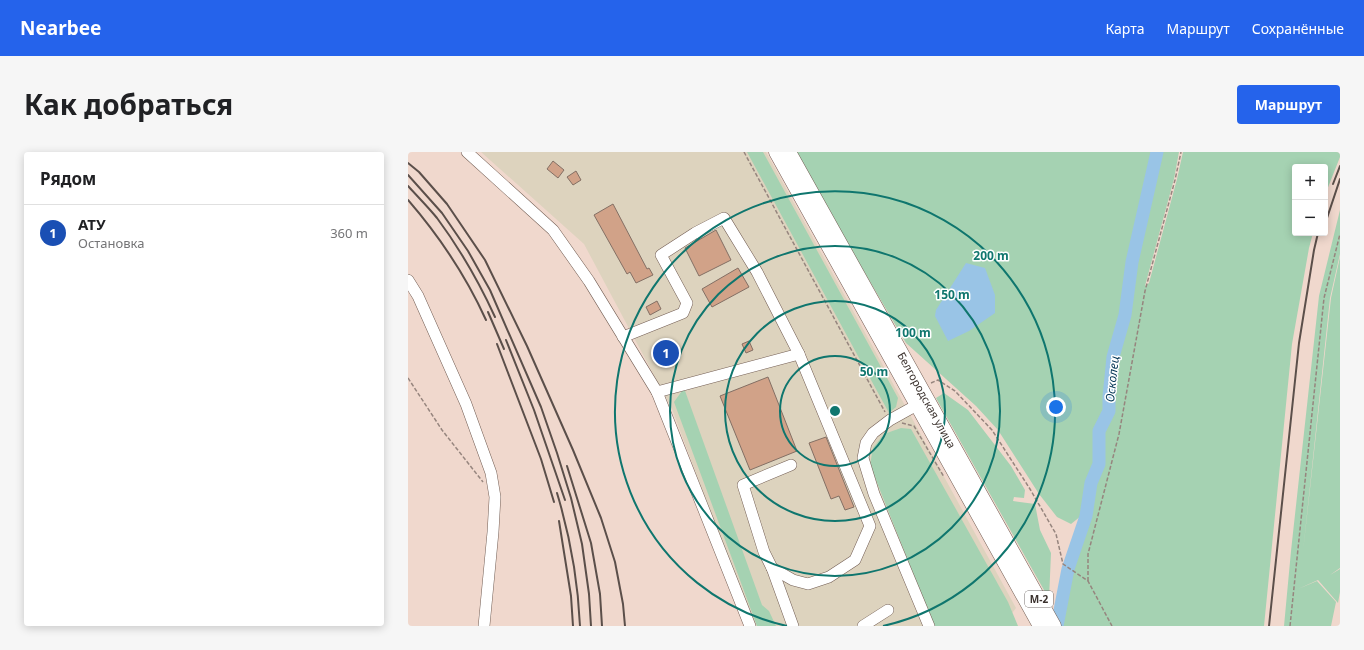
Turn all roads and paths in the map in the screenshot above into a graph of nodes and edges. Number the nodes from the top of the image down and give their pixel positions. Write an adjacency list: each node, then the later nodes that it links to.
1 (467, 152): 8 (lane)
2 (744, 152): 13 (path)
3 (776, 152): 12 (main road, Белгородская улица / М-2)
4 (789, 152): 12 (main road, Белгородская улица / М-2)
5 (1181, 152): 19 (path)
6 (1340, 234): 29 (path)
7 (408, 280): 16 (lane)
8 (624, 337): 9 (lane); 11 (lane)
9 (799, 354): 11 (lane); 17 (lane)
10 (408, 378): 16 (path)
11 (657, 392): 22 (lane)
12 (922, 398): 13 (lane); 18 (main road, Белгородская улица / М-2); 19 (path)
13 (890, 420): 15 (path); 25 (lane)
14 (791, 465): 17 (lane)
15 (948, 482)
16 (495, 497): 21 (lane)
17 (772, 568): 23 (lane)
18 (1019, 576): 26 (main road, М-2); 27 (main road, Белгородская улица / М-2)
19 (1088, 581): 28 (path)
20 (888, 610): 24 (lane)
21 (484, 626)
22 (750, 626)
23 (793, 626)
24 (863, 626)
25 (929, 626)
26 (1040, 626)
27 (1054, 626)
28 (1112, 626)
29 (1290, 626)

